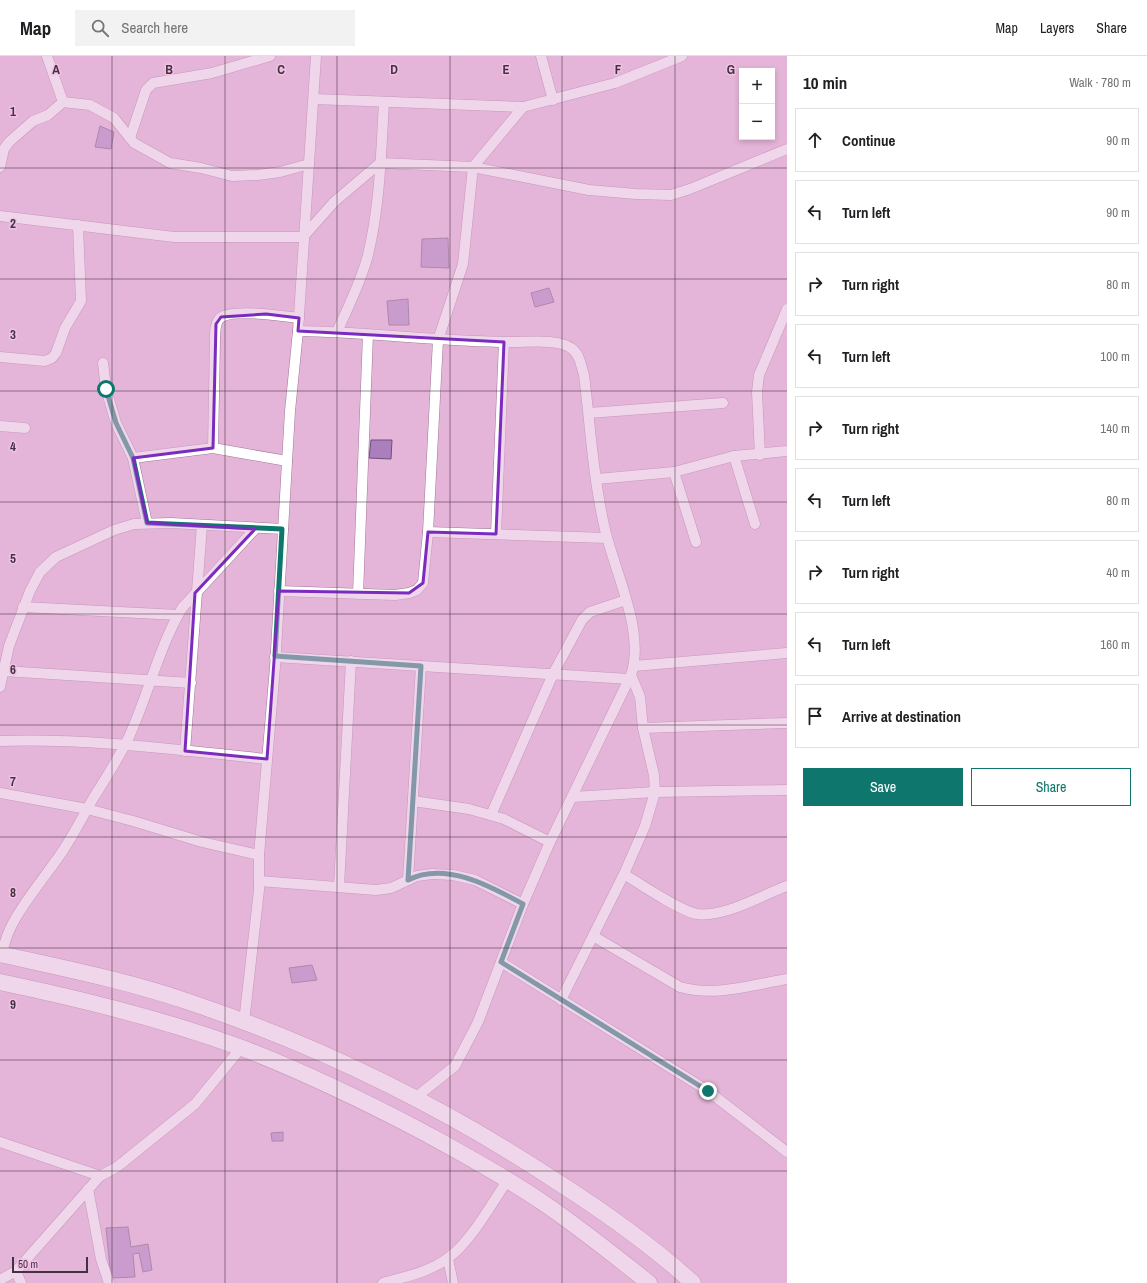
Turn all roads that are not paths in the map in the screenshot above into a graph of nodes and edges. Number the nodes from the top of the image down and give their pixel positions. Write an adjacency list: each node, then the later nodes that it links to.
1 (47, 56): 8 (street)
2 (270, 56): 11 (street)
3 (316, 56): 6 (street)
4 (541, 56): 7 (street)
5 (682, 56): 7 (street)
6 (314, 99): 9 (street); 14 (street)
7 (553, 100): 10 (street)
8 (63, 102): 11 (street); 15 (street)
9 (384, 102): 10 (street); 13 (street)
10 (523, 107): 16 (street)
11 (130, 138): 14 (street)
12 (787, 149): 16 (street)
13 (380, 163): 16 (street); 19 (street); 23 (street)
14 (309, 164): 19 (street)
15 (0, 167)
16 (473, 167): 25 (street)
17 (0, 216): 18 (street)
18 (78, 225): 19 (street); 27 (street)
19 (303, 237): 21 (street)
20 (787, 309): 35 (street)
21 (299, 318): 22 (street); 33 (street)
22 (298, 331): 23 (street); 38 (street)
23 (337, 332): 24 (street)
24 (368, 334): 25 (street); 52 (street)
25 (438, 340): 26 (street); 46 (street)
26 (504, 342): 30 (street); 47 (street)
27 (0, 357)
28 (103, 363): 37 (street)
29 (723, 403): 30 (street)
30 (589, 413): 40 (street)
31 (0, 426): 32 (street)
32 (25, 428)
33 (213, 448): 37 (street); 38 (street)
34 (787, 451): 35 (street)
35 (760, 455): 36 (street)
36 (734, 456): 39 (street); 42 (street)
37 (133, 458): 41 (street)
38 (287, 461): 45 (street)
39 (674, 472): 40 (street); 49 (street)
40 (597, 479): 48 (street)
41 (147, 523): 43 (street); 54 (street)
42 (755, 524)
43 (202, 525): 44 (street); 51 (street)
44 (254, 529): 45 (street); 51 (street)
45 (282, 529): 50 (street)
46 (428, 532): 47 (street); 52 (street)
47 (496, 534): 48 (street)
48 (608, 538): 53 (street)
49 (696, 542)
50 (279, 591): 52 (street); 57 (street)
51 (195, 593): 55 (street); 64 (street)
52 (358, 594)
53 (626, 600): 61 (street); 62 (street)
54 (23, 607): 55 (street); 60 (street)
55 (178, 615): 63 (street)
56 (787, 652): 61 (street)
57 (275, 656): 58 (street); 71 (street)
58 (351, 661): 59 (street); 84 (street)
59 (421, 666): 62 (street); 76 (street)
60 (4, 670): 63 (street); 65 (street)
61 (631, 673): 62 (street); 67 (street); 75 (street)
62 (553, 674): 78 (street)
63 (152, 681): 64 (street); 69 (street)
64 (191, 683): 70 (street)
65 (0, 687)
66 (787, 723): 67 (street)
67 (643, 728): 73 (street)
68 (0, 741): 69 (street)
69 (124, 745): 70 (street); 77 (street)
70 (185, 751): 71 (street)
71 (267, 759): 80 (street)
72 (787, 790): 73 (street)
73 (655, 792): 75 (street); 81 (street)
74 (0, 793): 77 (street)
75 (572, 797): 79 (street)
76 (413, 801): 78 (street); 82 (street)
77 (87, 809): 80 (street); 88 (street)
78 (491, 815): 79 (street)
79 (550, 842): 86 (street)
80 (259, 855): 83 (street)
81 (624, 874): 85 (street); 87 (street)
82 (408, 880): 84 (street); 86 (street)
83 (259, 881): 84 (street); 93 (street)
84 (339, 886)
85 (787, 886)
86 (523, 904): 89 (street)
87 (593, 936): 90 (street); 92 (street)
88 (2, 955): 93 (main road)
89 (501, 962): 92 (street); 95 (street)
90 (787, 979)
91 (0, 982): 94 (main road)
92 (561, 1000): 97 (street)
93 (244, 1022): 95 (main road)
94 (241, 1048): 98 (street); 99 (main road)
95 (415, 1098): 109 (main road)
96 (0, 1142): 98 (street)
97 (787, 1152)
98 (100, 1176): 100 (street)
99 (507, 1181): 101 (street); 108 (main road)
100 (88, 1190): 102 (street); 105 (street)
101 (448, 1259): 106 (street); 107 (street)
102 (16, 1271): 103 (street); 104 (street)
103 (0, 1280)
104 (21, 1283)
105 (108, 1283)
106 (383, 1283)
107 (453, 1283)
108 (649, 1283)
109 (693, 1283)

